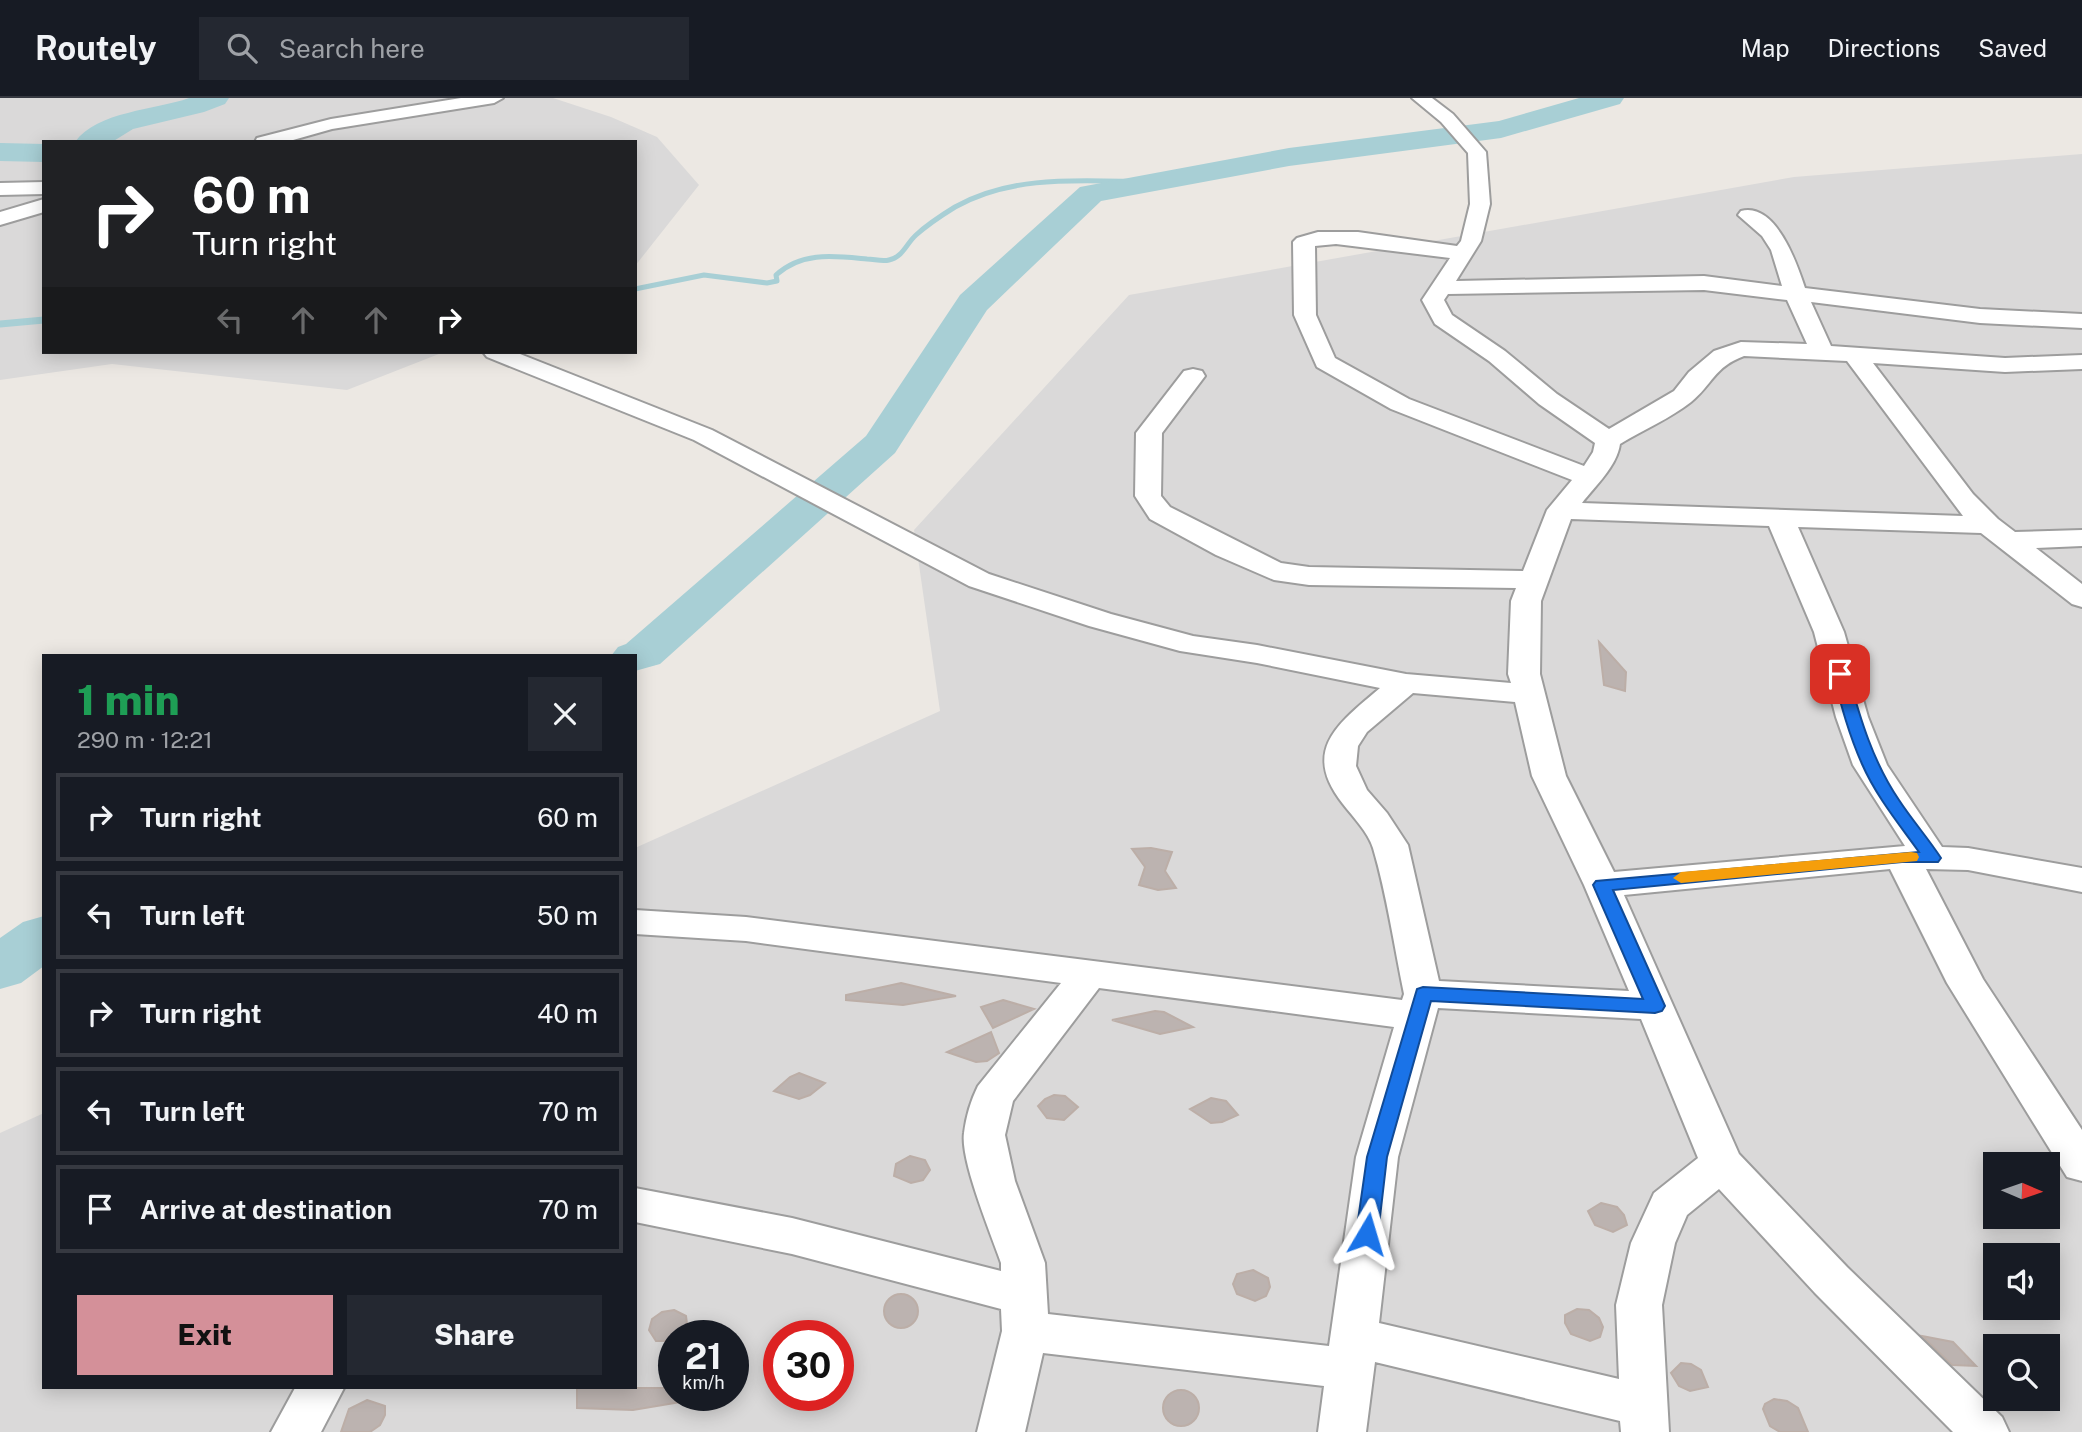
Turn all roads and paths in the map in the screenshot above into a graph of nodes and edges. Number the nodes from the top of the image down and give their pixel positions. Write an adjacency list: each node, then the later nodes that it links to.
1 (494, 98): 3 (street)
2 (1421, 98): 9 (street)
3 (271, 140)
4 (42, 188): 5 (street)
5 (0, 189)
6 (42, 206): 8 (street)
7 (1748, 215): 11 (street)
8 (0, 219)
9 (1463, 254): 10 (street); 19 (street)
10 (1440, 288): 11 (street); 18 (street)
11 (1797, 294): 12 (street); 13 (street)
12 (2082, 321)
13 (1822, 353): 15 (street); 18 (street)
14 (500, 354): 26 (street)
15 (1855, 356): 16 (street); 22 (street)
16 (2082, 362)
17 (1193, 376): 24 (street)
18 (1608, 440): 19 (street)
19 (1588, 477): 20 (street)
20 (1561, 510): 21 (street); 24 (street)
21 (1780, 517): 22 (street); 28 (street)
22 (1998, 533): 23 (street); 25 (street)
23 (2082, 537)
24 (1534, 580): 27 (street)
25 (2082, 598)
26 (1406, 683): 27 (street); 33 (street)
27 (1528, 694): 30 (street)
28 (1917, 857): 29 (street); 30 (street); 36 (street)
29 (2082, 880)
30 (1602, 885): 34 (street)
31 (637, 922): 32 (street)
32 (1087, 975): 33 (street); 38 (street)
33 (1420, 1005): 34 (street); 39 (street)
34 (1655, 1006): 35 (street)
35 (1721, 1163): 41 (street); 45 (street)
36 (2082, 1165)
37 (637, 1205): 38 (street)
38 (1024, 1314): 39 (street); 43 (street)
39 (1352, 1353): 41 (street); 44 (street)
40 (319, 1389): 42 (street)
41 (1645, 1419)
42 (295, 1432)
43 (1001, 1432)
44 (1342, 1432)
45 (1985, 1432)

